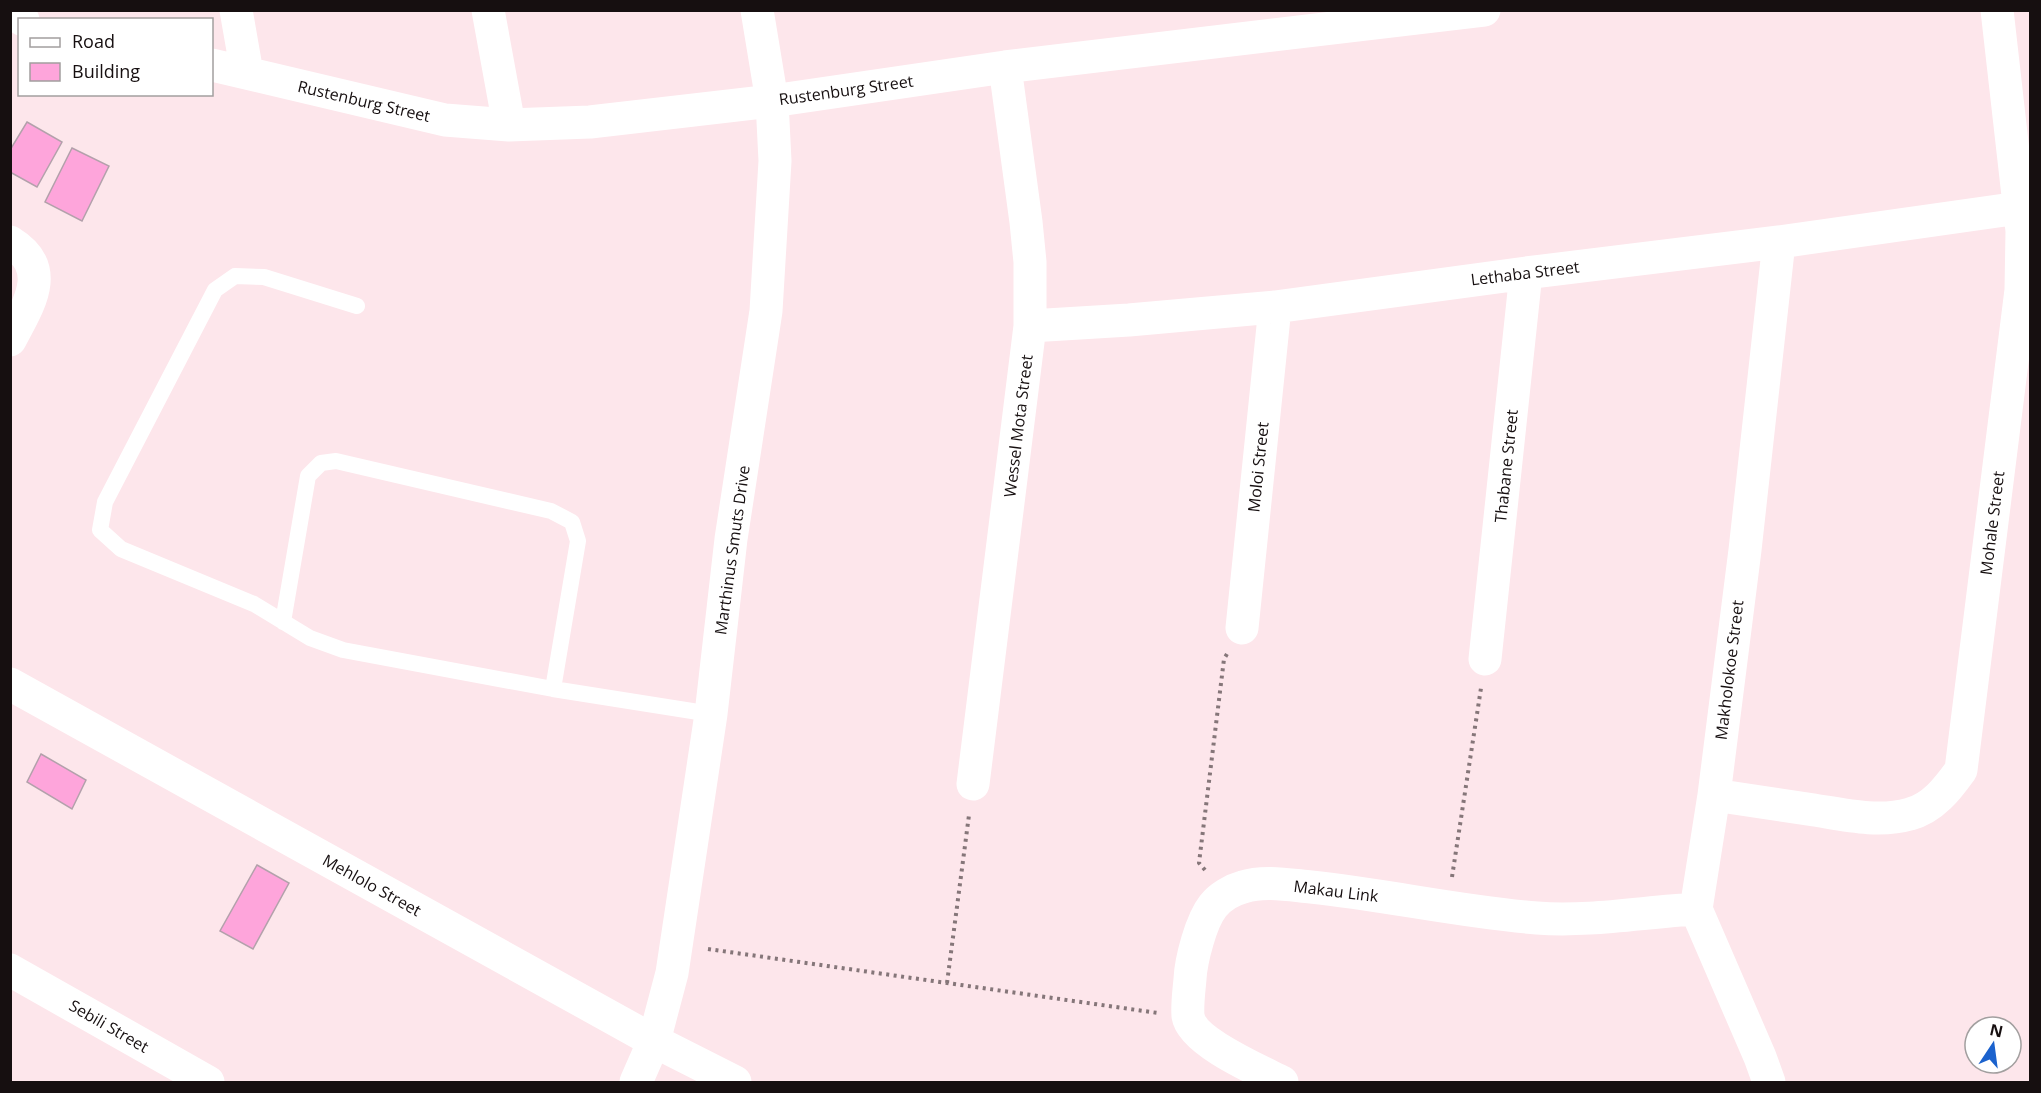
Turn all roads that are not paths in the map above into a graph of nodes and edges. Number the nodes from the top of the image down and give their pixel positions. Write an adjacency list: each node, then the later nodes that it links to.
1 (236, 10): 8 (street)
2 (488, 10): 10 (street)
3 (757, 10): 9 (street, Marthinus Smuts Drive)
4 (1484, 10): 7 (street, Rustenburg Street)
5 (1997, 10): 11 (street, Mohale Street)
6 (213, 65): 8 (street, Rustenburg Street)
7 (1005, 67): 9 (street, Rustenburg Street); 17 (street, Wessel Mota Street)
8 (247, 73): 10 (street, Rustenburg Street)
9 (772, 100): 10 (street, Rustenburg Street); 24 (street, Marthinus Smuts Drive)
10 (509, 125)
11 (2019, 208): 13 (street, Lethaba Street); 26 (street, Mohale Street)
12 (10, 242): 18 (street)
13 (1779, 242): 14 (street, Lethaba Street); 26 (street, Makholokoe Street)
14 (1526, 273): 16 (street, Lethaba Street); 21 (street, Thabane Street)
15 (357, 306): 19 (lane)
16 (1275, 307): 17 (street, Lethaba Street); 20 (street, Moloi Street)
17 (1030, 326): 25 (street, Wessel Mota Street)
18 (10, 340)
19 (283, 622): 23 (lane); 23 (lane)
20 (1242, 628)
21 (1485, 659)
22 (10, 684): 29 (street, Mehlolo Street)
23 (553, 689): 24 (lane)
24 (711, 714): 29 (street, Marthinus Smuts Drive)
25 (973, 784)
26 (1714, 795): 27 (street, Makholokoe Street)
27 (1696, 909): 33 (street, Makau Link); 34 (street)
28 (10, 970): 30 (street, Sebili Street)
29 (654, 1041): 31 (street, Marthinus Smuts Drive); 32 (street, Mehlolo Street)
30 (208, 1083)
31 (636, 1083)
32 (735, 1083)
33 (1282, 1083)
34 (1769, 1083)

